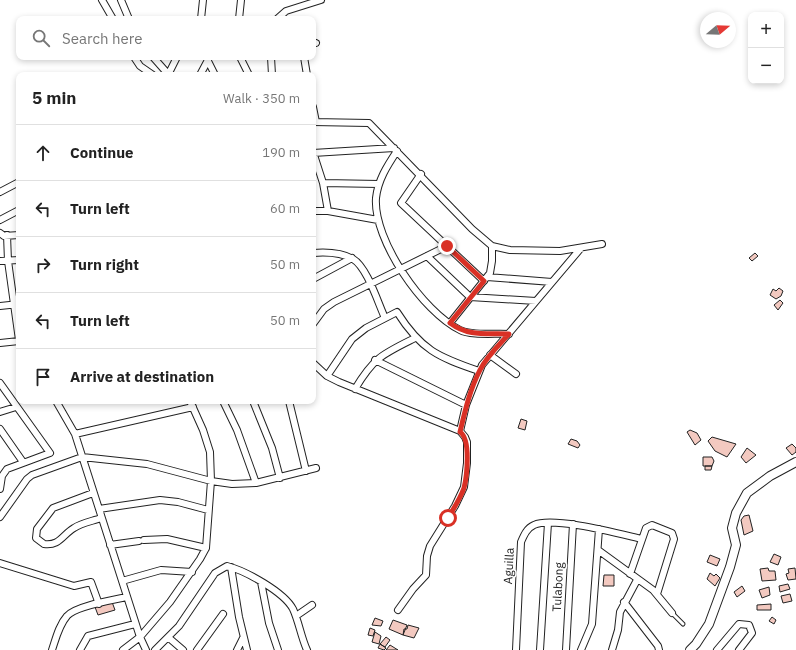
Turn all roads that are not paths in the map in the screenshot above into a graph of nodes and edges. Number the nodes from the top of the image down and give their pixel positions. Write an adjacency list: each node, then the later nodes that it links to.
1 (102, 0): 6 (street)
2 (121, 0): 7 (street)
3 (203, 0): 8 (street)
4 (241, 0): 9 (street)
5 (321, 0): 10 (street)
6 (111, 16)
7 (127, 16)
8 (201, 16)
9 (239, 16)
10 (280, 16)
11 (136, 60): 19 (street)
12 (156, 60): 20 (street)
13 (176, 60): 21 (street)
14 (207, 60): 22 (street)
15 (208, 60): 23 (street)
16 (242, 60): 24 (street)
17 (271, 60): 25 (street)
18 (304, 60): 26 (street)
19 (149, 72)
20 (166, 72)
21 (170, 72)
22 (201, 72)
23 (214, 72)
24 (248, 72)
25 (272, 72)
26 (306, 72)
27 (316, 122): 28 (street)
28 (396, 150): 29 (street); 31 (street); 34 (street)
29 (316, 153)
30 (316, 163): 32 (street)
31 (421, 174): 45 (street); 46 (street)
32 (322, 183): 34 (street); 37 (street)
33 (16, 184): 35 (street)
34 (378, 184): 40 (street)
35 (0, 192)
36 (316, 210): 37 (street)
37 (328, 211): 40 (street)
38 (16, 212): 39 (street)
39 (0, 220)
40 (378, 220): 54 (street)
41 (0, 233): 42 (street)
42 (7, 235): 43 (street); 53 (street)
43 (16, 235)
44 (602, 244): 47 (street)
45 (447, 246): 49 (street); 56 (street)
46 (492, 246): 47 (street); 56 (street)
47 (581, 248): 57 (street)
48 (316, 253): 50 (street)
49 (427, 256): 54 (street); 59 (street)
50 (352, 258): 55 (street); 58 (street)
51 (16, 260): 53 (street)
52 (0, 261): 53 (street)
53 (8, 261): 61 (street)
54 (402, 269): 58 (street); 65 (street)
55 (316, 277)
56 (486, 279): 57 (street); 59 (street)
57 (552, 282): 60 (street)
58 (370, 284): 63 (street); 64 (street)
59 (470, 297): 60 (street); 65 (street)
60 (536, 301): 66 (street)
61 (16, 304): 62 (street)
62 (0, 306)
63 (385, 318): 67 (street); 75 (street)
64 (316, 319)
65 (450, 323): 66 (street)
66 (509, 334): 70 (street)
67 (414, 338): 71 (street); 73 (street)
68 (16, 340): 69 (street)
69 (0, 343)
70 (490, 355): 73 (street); 74 (street)
71 (375, 360): 77 (street); 83 (street)
72 (316, 366): 75 (street)
73 (479, 371): 83 (street)
74 (516, 374)
75 (328, 376): 77 (street)
76 (0, 383): 84 (street)
77 (355, 389): 88 (street)
78 (58, 404): 89 (street)
79 (192, 404): 85 (street)
80 (224, 404): 98 (street)
81 (254, 404): 96 (street)
82 (290, 404): 94 (street)
83 (466, 405): 88 (street)
84 (16, 407): 86 (street); 91 (street)
85 (193, 407): 89 (street); 97 (street)
86 (0, 412)
87 (0, 429): 91 (street)
88 (460, 432): 124 (street)
89 (75, 434): 90 (street)
90 (82, 457): 97 (street); 100 (street); 103 (street)
91 (23, 462): 95 (street)
92 (796, 462): 150 (street)
93 (316, 468): 94 (street)
94 (306, 471): 96 (street)
95 (1, 474): 99 (street)
96 (280, 478): 98 (street)
97 (210, 481): 98 (street); 102 (street)
98 (256, 483)
99 (0, 488)
100 (93, 493): 101 (street); 104 (street)
101 (98, 509): 102 (street); 104 (street)
102 (208, 510): 110 (street)
103 (0, 517)
104 (101, 518): 109 (street)
105 (548, 523): 106 (street, Aguilla); 144 (street, Aguilla); 145 (street)
106 (573, 524): 107 (street, Aguilla); 146 (street, Tulabong)
107 (599, 529): 108 (street, Aguilla); 111 (street)
108 (642, 539): 115 (street); 119 (street)
109 (110, 545): 110 (street); 117 (street)
110 (206, 548): 114 (street)
111 (598, 550): 115 (street); 147 (street)
112 (0, 563): 122 (street)
113 (231, 567): 118 (street); 131 (street); 132 (street)
114 (192, 572): 117 (street); 130 (street)
115 (630, 574): 116 (street)
116 (638, 580): 119 (street); 121 (street)
117 (122, 581): 120 (street)
118 (261, 582): 127 (street); 142 (street)
119 (656, 594): 125 (street)
120 (127, 597): 122 (street); 128 (street)
121 (624, 602): 148 (street); 149 (street)
122 (99, 604): 133 (street)
123 (312, 605): 127 (street)
124 (398, 610)
125 (672, 613): 129 (lane)
126 (224, 614): 139 (street)
127 (296, 616): 143 (street)
128 (135, 624): 130 (street); 134 (street)
129 (682, 624)
130 (140, 637): 135 (street); 136 (street)
131 (168, 638): 137 (street); 138 (street)
132 (243, 638): 140 (street); 141 (street)
133 (52, 650)
134 (80, 650)
135 (123, 650)
136 (146, 650)
137 (155, 650)
138 (183, 650)
139 (198, 650)
140 (236, 650)
141 (247, 650)
142 (278, 650)
143 (307, 650)
144 (516, 650)
145 (540, 650)
146 (566, 650)
147 (581, 650)
148 (612, 650)
149 (659, 650)
150 (690, 650)
151 (717, 650): 152 (street)
152 (738, 650)

